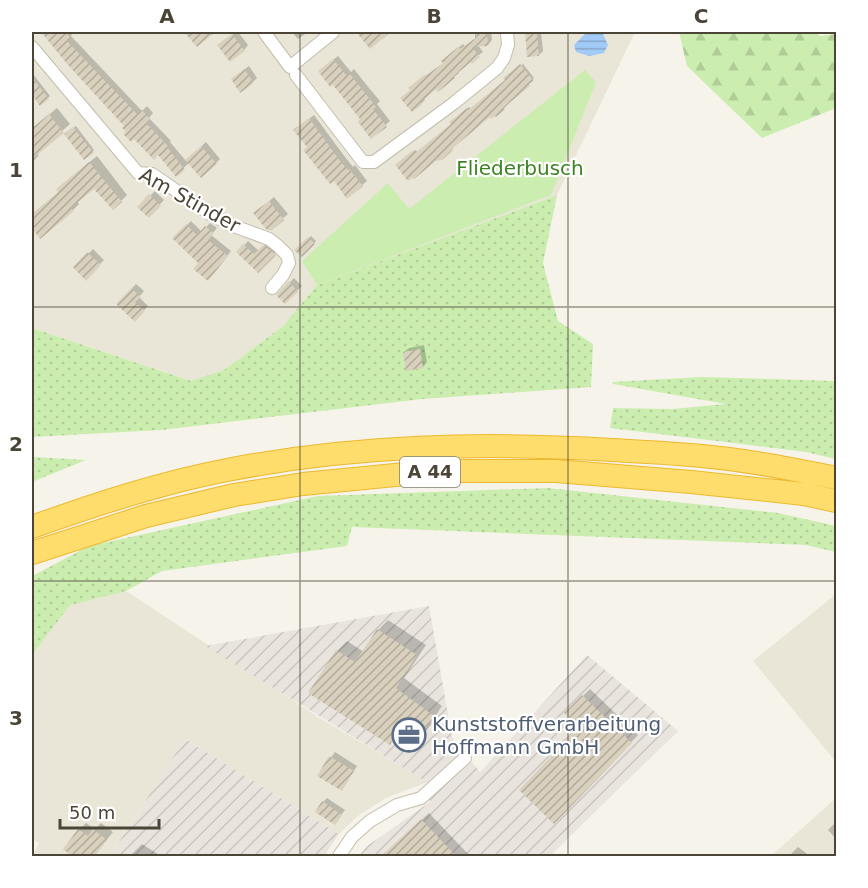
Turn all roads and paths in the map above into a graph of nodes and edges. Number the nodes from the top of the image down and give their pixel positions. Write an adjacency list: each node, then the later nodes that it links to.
1 (264, 32): 5 (street)
2 (333, 32): 5 (street)
3 (507, 32): 5 (street)
4 (32, 47): 6 (street, Am Stinder)
5 (293, 71)
6 (272, 288)
7 (837, 478): 9 (highway, A 44)
8 (837, 501): 10 (highway, A 44)
9 (32, 527)
10 (32, 554)
11 (465, 758): 12 (street)
12 (339, 856)

